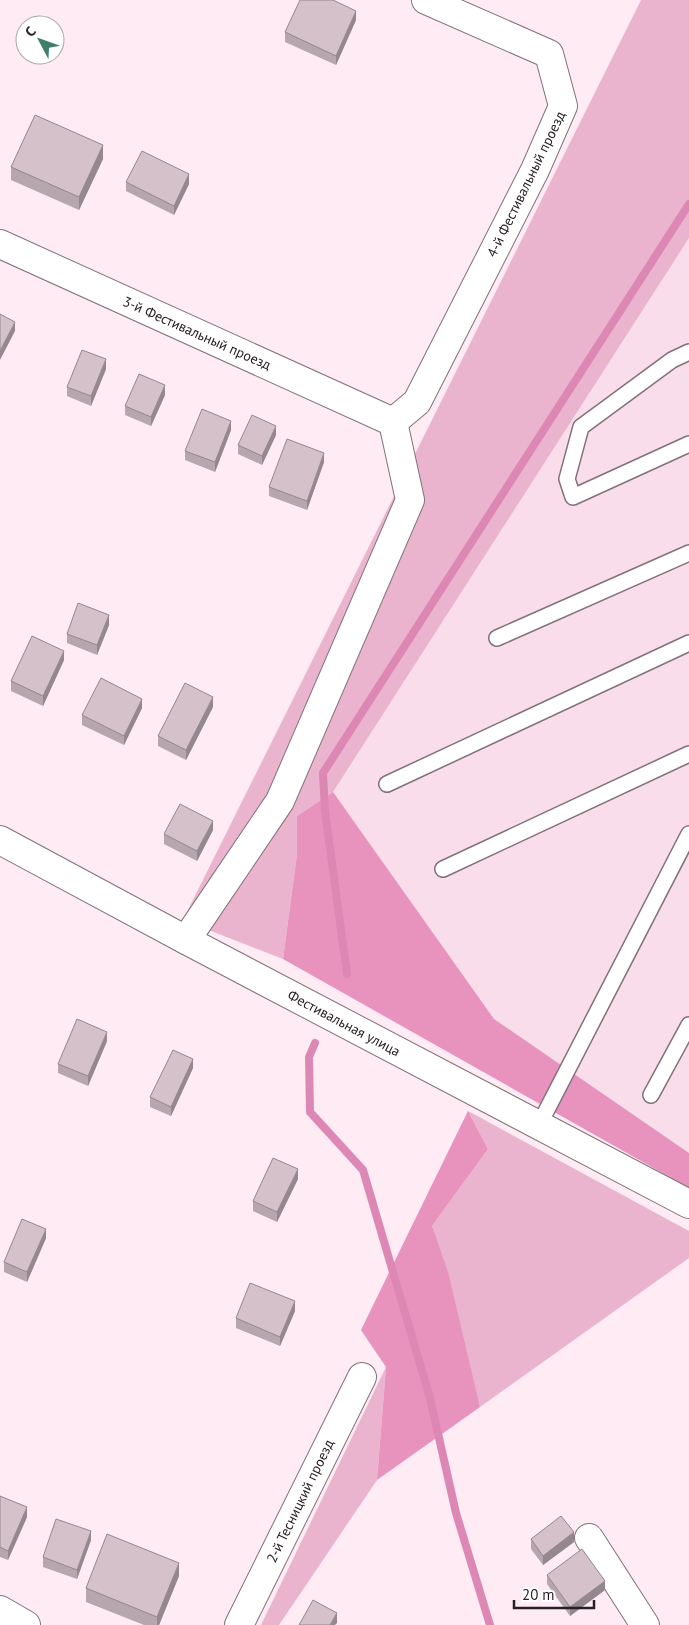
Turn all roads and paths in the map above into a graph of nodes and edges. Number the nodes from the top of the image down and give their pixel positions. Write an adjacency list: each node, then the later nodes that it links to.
1 (426, 0): 4 (street, 4-й Фестивальный проезд)
2 (0, 244): 4 (street, 3-й Фестивальный проезд)
3 (689, 352): 5 (lane)
4 (394, 422): 14 (street)
5 (689, 444)
6 (689, 553): 7 (lane)
7 (497, 638)
8 (689, 643): 10 (lane)
9 (689, 754): 13 (lane)
10 (387, 784)
11 (689, 834): 17 (lane)
12 (0, 840): 14 (street, Фестивальная улица)
13 (443, 869)
14 (186, 940): 17 (street, Фестивальная улица)
15 (689, 1025): 16 (lane)
16 (651, 1095)
17 (538, 1125): 18 (street, Фестивальная улица)
18 (689, 1204)
19 (362, 1377): 23 (street, 2-й Тесницкий проезд)
20 (589, 1538): 24 (street)
21 (0, 1610): 22 (street)
22 (26, 1625)
23 (239, 1625)
24 (645, 1625)

